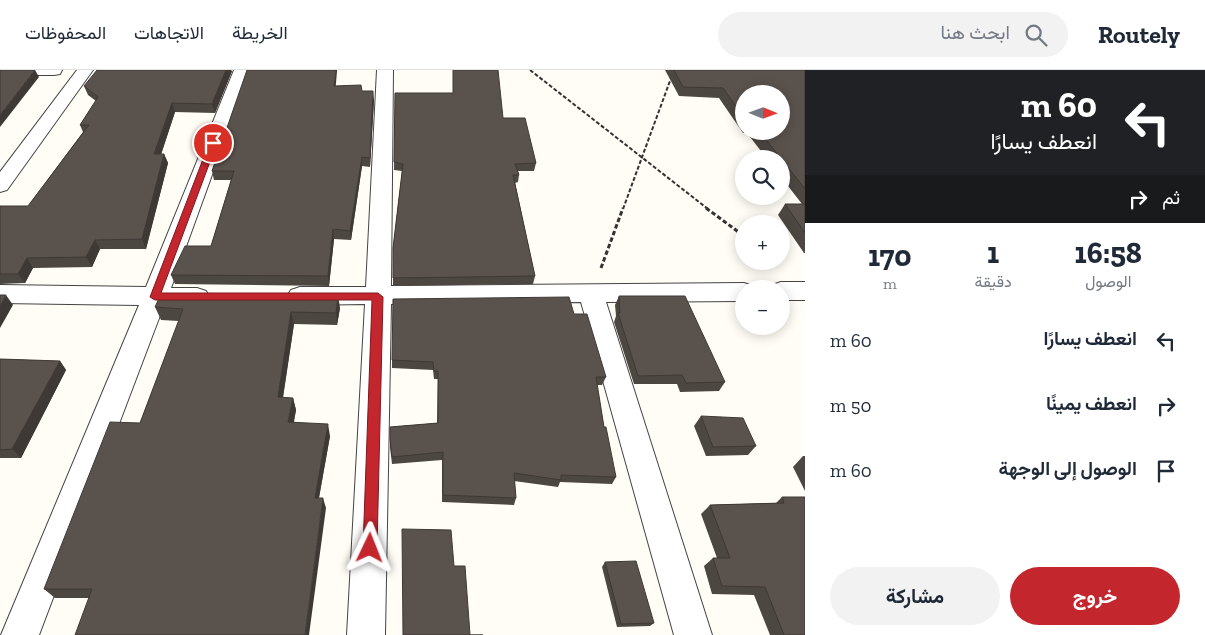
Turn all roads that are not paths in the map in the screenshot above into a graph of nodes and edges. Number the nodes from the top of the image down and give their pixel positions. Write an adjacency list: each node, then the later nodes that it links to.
1 (0, 70): 2 (street)
2 (54, 70)
3 (85, 70): 6 (street)
4 (242, 70): 14 (street)
5 (385, 70): 15 (street)
6 (0, 186)
7 (790, 291): 8 (street)
8 (805, 291)
9 (735, 292): 11 (street)
10 (0, 294): 14 (street)
11 (591, 294): 15 (street); 18 (street)
12 (225, 296): 14 (street)
13 (274, 296): 15 (street)
14 (155, 297): 16 (street)
15 (378, 297): 17 (street)
16 (20, 635)
17 (366, 635)
18 (694, 635)

